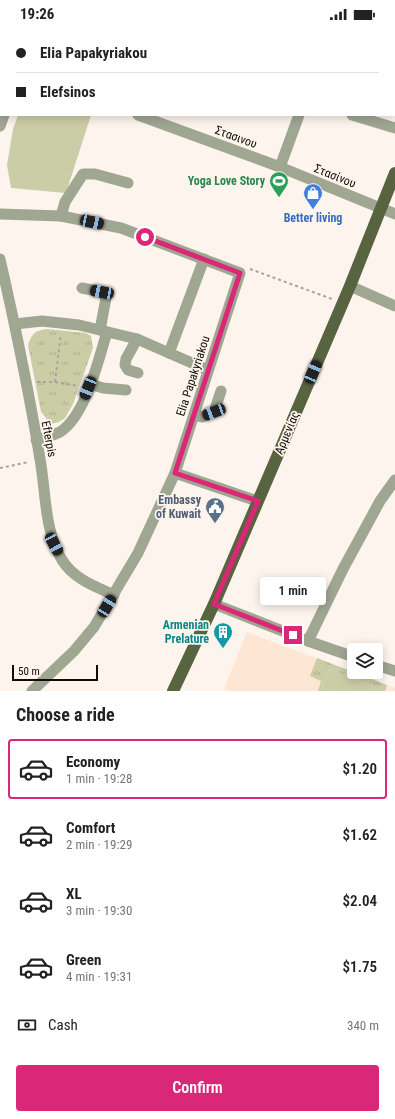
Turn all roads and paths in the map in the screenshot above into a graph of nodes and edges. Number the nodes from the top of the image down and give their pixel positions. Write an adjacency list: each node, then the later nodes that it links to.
1 (4, 116): 5 (street)
2 (141, 116): 7 (street, Στασινου)
3 (299, 116): 7 (street)
4 (355, 116): 6 (street)
5 (0, 126)
6 (395, 128)
7 (280, 167): 10 (street, Στασίνου)
8 (395, 174): 10 (main road, Αρμενίας)
9 (128, 183): 13 (street)
10 (381, 208): 12 (street); 17 (main road, Αρμενίας)
11 (0, 214): 13 (street)
12 (395, 214)
13 (61, 216): 15 (street)
14 (0, 259): 22 (street, Efterpis)
15 (204, 259): 16 (street); 25 (street)
16 (240, 273): 19 (path); 26 (street, Elia Papakyriakou)
17 (350, 286): 19 (main road, Αρμενίας); 20 (street)
18 (82, 288): 23 (street)
19 (342, 302): 39 (main road, Αρμενίας)
20 (395, 306)
21 (62, 322): 22 (street); 23 (street); 29 (path)
22 (14, 324): 28 (street, Efterpis)
23 (104, 331): 24 (street); 30 (street)
24 (137, 339): 25 (street); 27 (street)
25 (169, 353): 26 (street)
26 (208, 370): 33 (street, Elia Papakyriakou)
27 (138, 373)
28 (25, 382): 29 (path); 34 (street, Efterpis)
29 (55, 382): 30 (path)
30 (89, 386): 31 (street); 34 (street)
31 (126, 390)
32 (221, 391): 33 (street)
33 (194, 415): 37 (street, Elia Papakyriakou)
34 (36, 440): 35 (street, Efterpis)
35 (40, 459): 36 (path); 40 (street, Efterpis)
36 (0, 468)
37 (175, 473): 39 (street); 40 (street, Elia Papakyriakou)
38 (395, 480): 42 (street)
39 (258, 501): 41 (main road, Αρμενίας)
40 (114, 595): 46 (street, Elia Papakyriakou)
41 (214, 604): 42 (street); 47 (main road, Αρμενίας)
42 (308, 641): 43 (street)
43 (347, 655)
44 (383, 667): 45 (street)
45 (395, 671)
46 (32, 691)
47 (173, 691)

